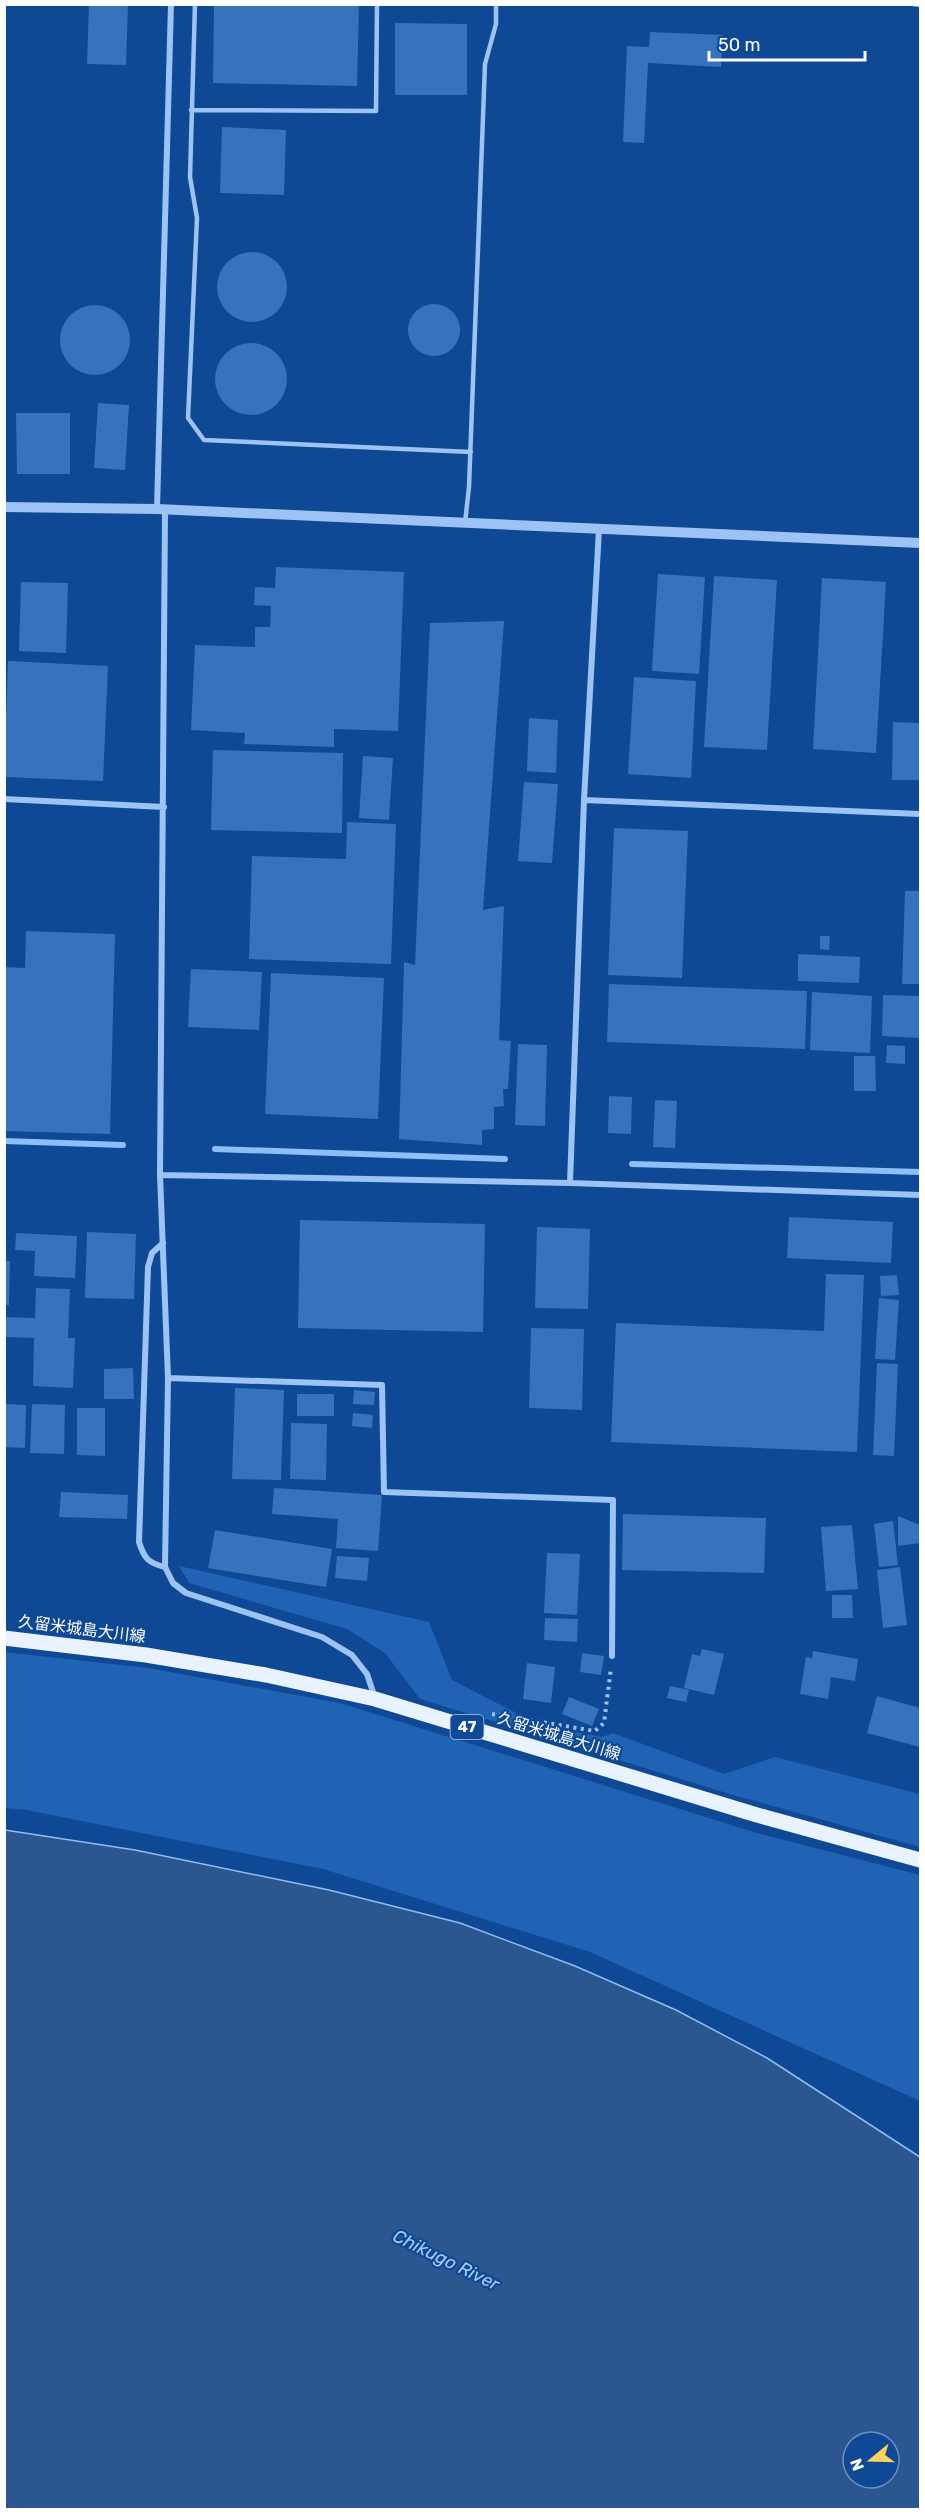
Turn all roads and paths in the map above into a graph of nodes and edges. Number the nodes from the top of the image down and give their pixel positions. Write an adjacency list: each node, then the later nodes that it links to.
1 (171, 4): 10 (street)
2 (195, 4): 7 (lane)
3 (377, 4): 7 (lane)
4 (496, 4): 8 (lane)
5 (913, 4): 6 (lane)
6 (921, 5)
7 (191, 110): 8 (lane)
8 (471, 452): 11 (lane)
9 (4, 507): 10 (street)
10 (161, 509): 11 (street); 16 (street)
11 (465, 523): 12 (street)
12 (599, 529): 13 (street); 15 (street)
13 (921, 543)
14 (4, 800): 16 (street)
15 (584, 800): 17 (street); 19 (street)
16 (164, 807): 18 (street)
17 (921, 814)
18 (160, 1175): 19 (street); 21 (street)
19 (570, 1183): 20 (street)
20 (921, 1195)
21 (163, 1243): 22 (street); 23 (street)
22 (168, 1378): 23 (street); 25 (street)
23 (165, 1567): 26 (street)
24 (4, 1638): 26 (main road, 久留米城島大川線 / 47)
25 (612, 1656): 27 (path)
26 (375, 1699): 27 (main road, 久留米城島大川線 / 47)
27 (466, 1727): 28 (main road, 久留米城島大川線 / 47)
28 (921, 1860)

